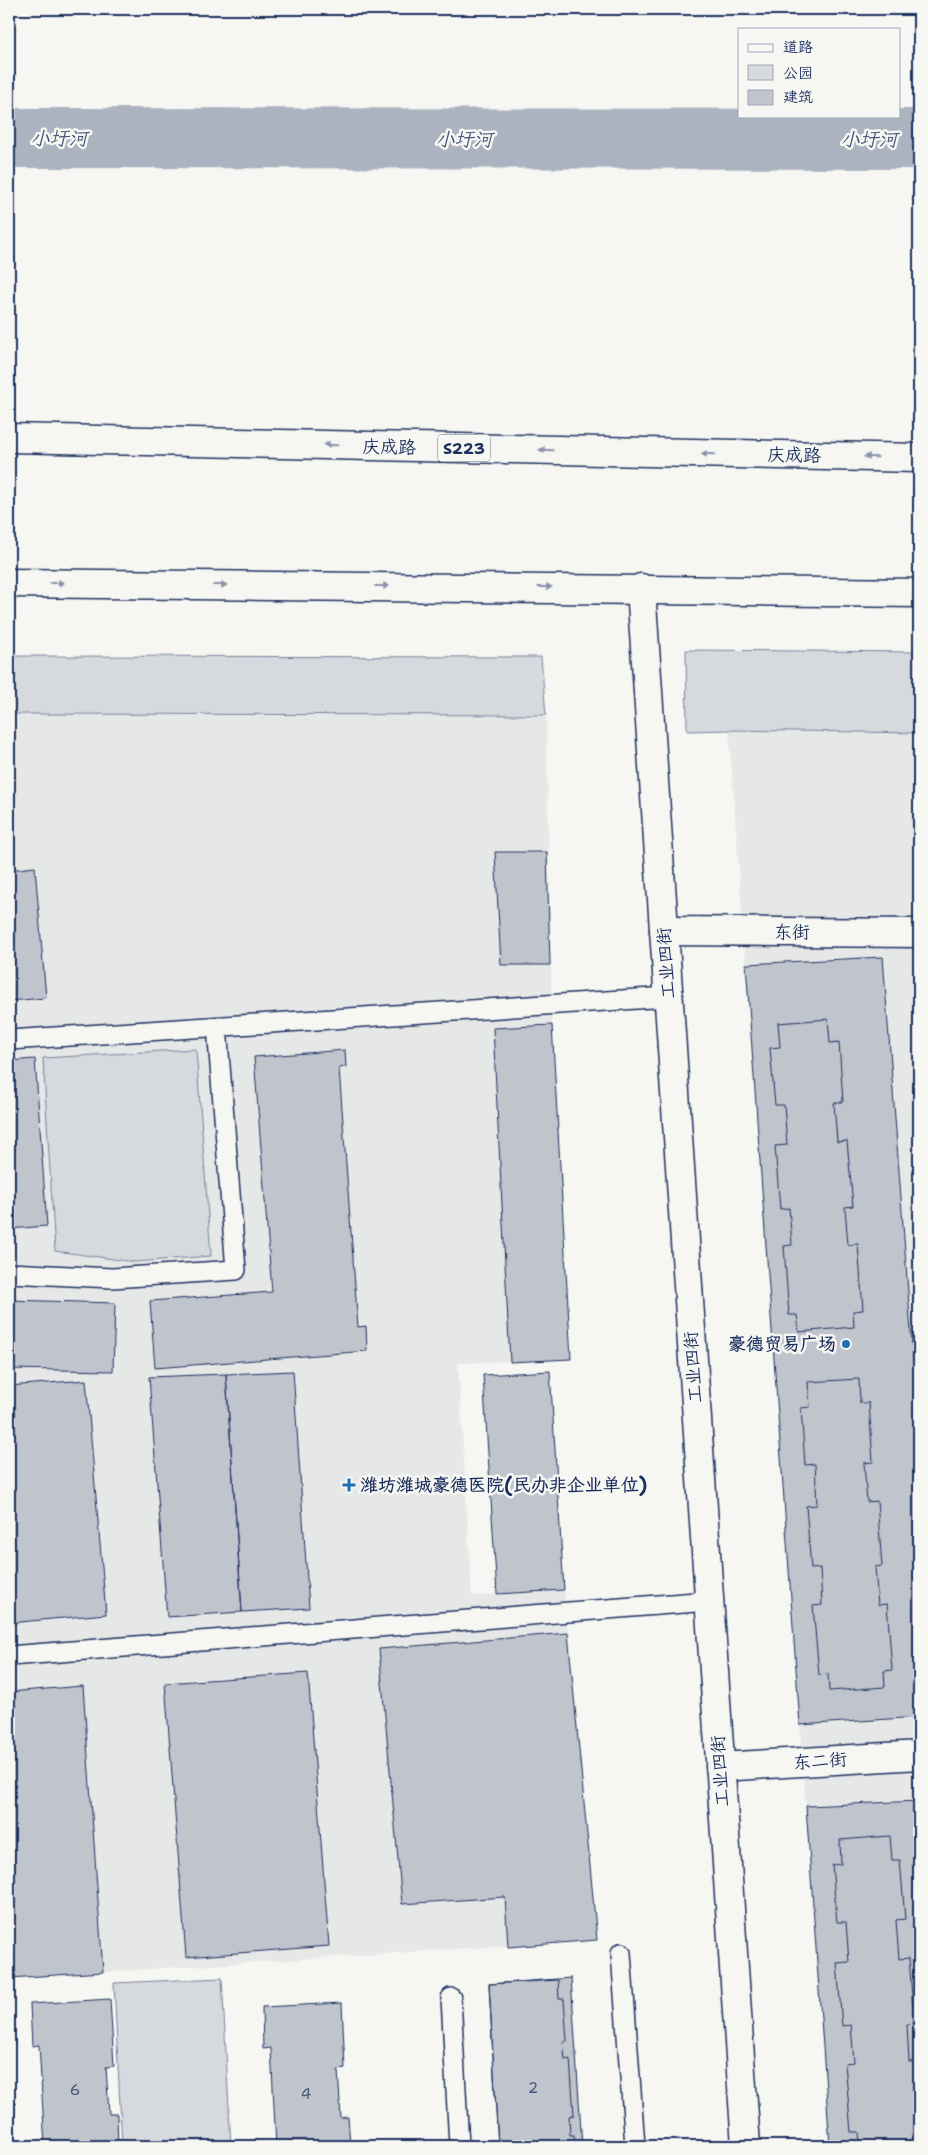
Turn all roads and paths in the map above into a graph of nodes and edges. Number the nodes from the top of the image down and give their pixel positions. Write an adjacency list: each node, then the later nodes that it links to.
1 (9, 438): 2 (street, 庆成路 / S223, one-way to 1)
2 (919, 458)
3 (9, 583): 4 (street, one-way to 4)
4 (641, 588): 5 (street); 6 (street, 工业四街)
5 (919, 593)
6 (664, 931): 7 (street, 东街); 8 (street, 工业四街)
7 (919, 933)
8 (668, 997): 9 (lane); 12 (street, 工业四街)
9 (217, 1027): 10 (lane); 11 (lane)
10 (9, 1040)
11 (9, 1273)
12 (709, 1601): 13 (lane); 15 (street, 工业四街)
13 (9, 1656)
14 (919, 1755): 15 (street, 东二街)
15 (720, 1767): 20 (street, 工业四街)
16 (621, 1953): 19 (lane)
17 (451, 1998): 18 (lane)
18 (459, 2146)
19 (635, 2146)
20 (746, 2146)

